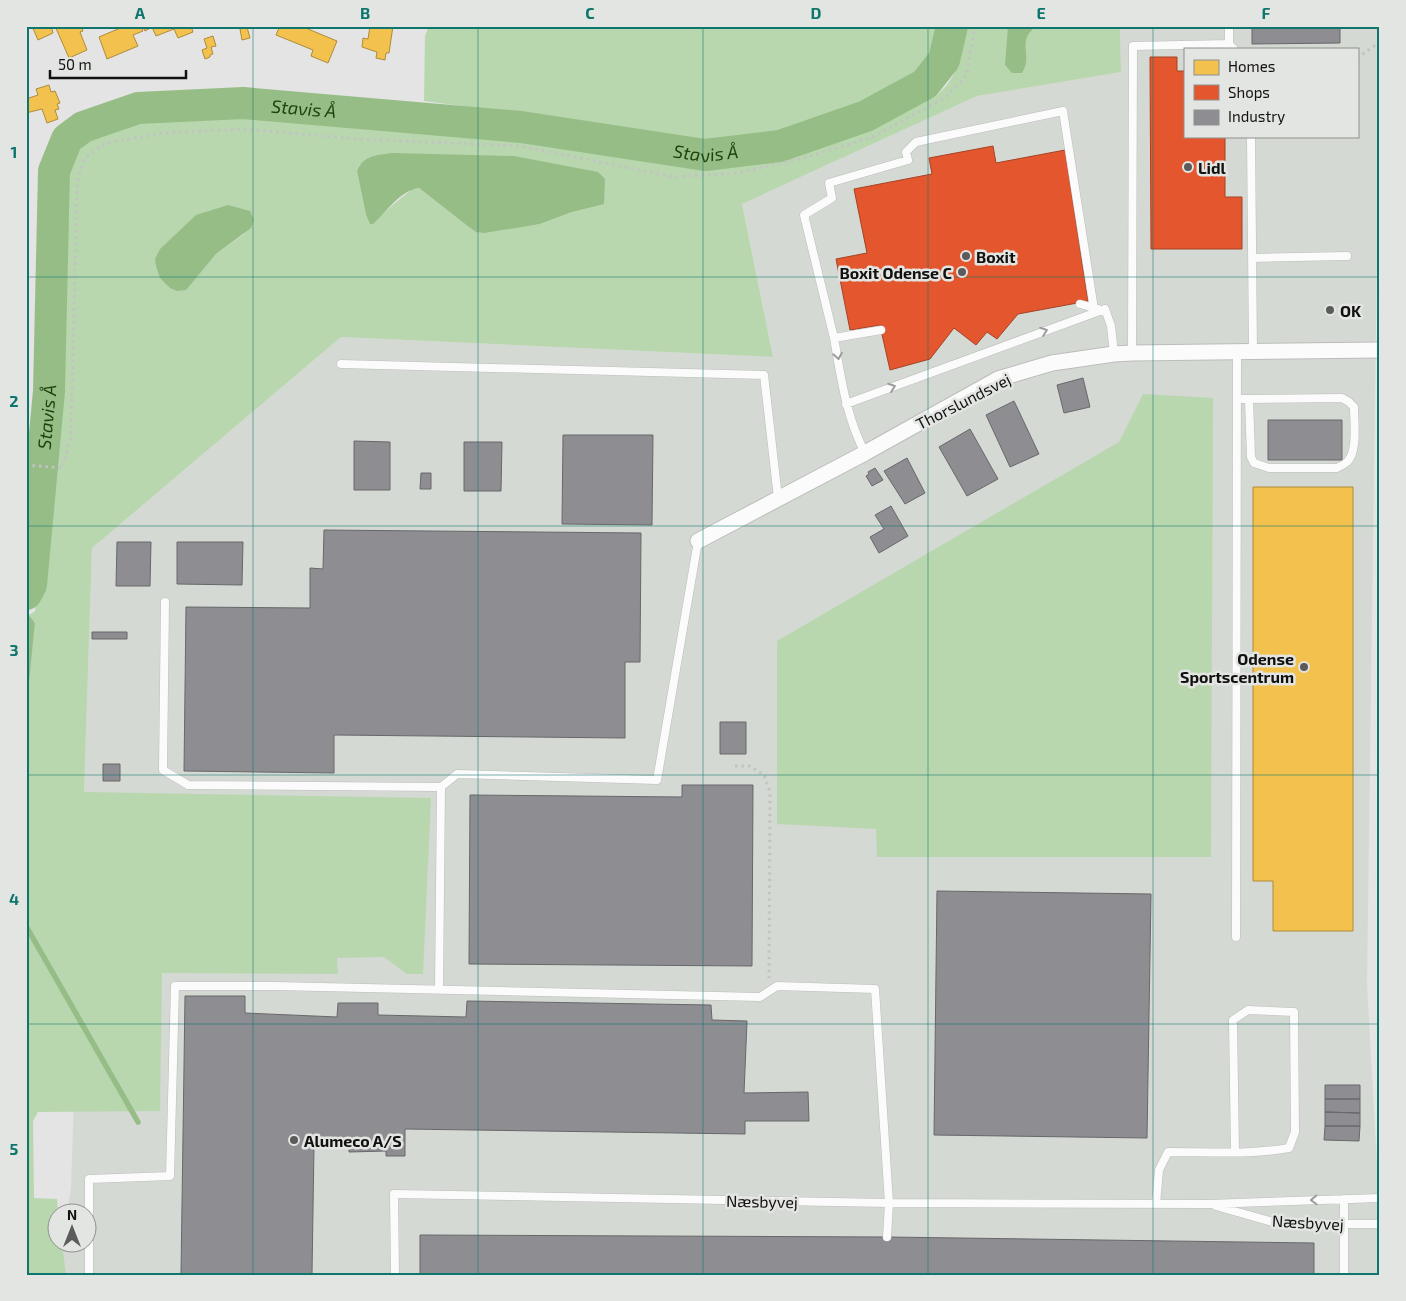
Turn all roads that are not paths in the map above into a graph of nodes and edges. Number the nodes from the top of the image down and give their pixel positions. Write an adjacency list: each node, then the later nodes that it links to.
1 (1229, 26): 2 (lane)
2 (1231, 47): 14 (lane)
3 (1251, 138): 5 (lane)
4 (1347, 256): 5 (lane)
5 (1252, 258): 13 (lane)
6 (1080, 304): 7 (lane)
7 (1094, 309): 8 (lane); 10 (lane)
8 (1105, 309): 15 (lane); 19 (lane, one-way to 8)
9 (881, 330): 10 (lane)
10 (834, 338): 19 (lane, one-way to 19)
11 (1380, 350): 13 (street, Thorslundsvej)
12 (1237, 352): 13 (street, Thorslundsvej); 14 (street, Thorslundsvej); 17 (lane)
13 (1253, 352)
14 (1132, 353): 15 (street, Thorslundsvej)
15 (1114, 354): 20 (street, Thorslundsvej)
16 (342, 364): 21 (lane)
17 (1238, 399): 18 (lane); 25 (lane)
18 (1249, 399): 18 (lane)
19 (846, 404): 20 (lane)
20 (865, 453): 21 (street, Thorslundsvej)
21 (778, 498): 22 (street, Thorslundsvej)
22 (698, 541): 24 (lane)
23 (165, 602): 24 (lane)
24 (442, 787): 26 (lane)
25 (1236, 938)
26 (439, 989): 30 (lane); 36 (lane)
27 (1235, 1152): 27 (lane); 31 (lane)
28 (1380, 1198): 29 (lane, Næsbyvej)
29 (1344, 1199): 32 (lane, Næsbyvej, one-way to 32); 33 (lane)
30 (889, 1203): 31 (lane, Næsbyvej); 35 (lane); 37 (lane, Næsbyvej)
31 (1156, 1204): 32 (lane, Næsbyvej)
32 (1209, 1204): 33 (lane, Næsbyvej)
33 (1344, 1224): 34 (lane, Næsbyvej); 38 (lane)
34 (1380, 1224)
35 (887, 1237)
36 (89, 1275)
37 (395, 1275)
38 (1344, 1275)

